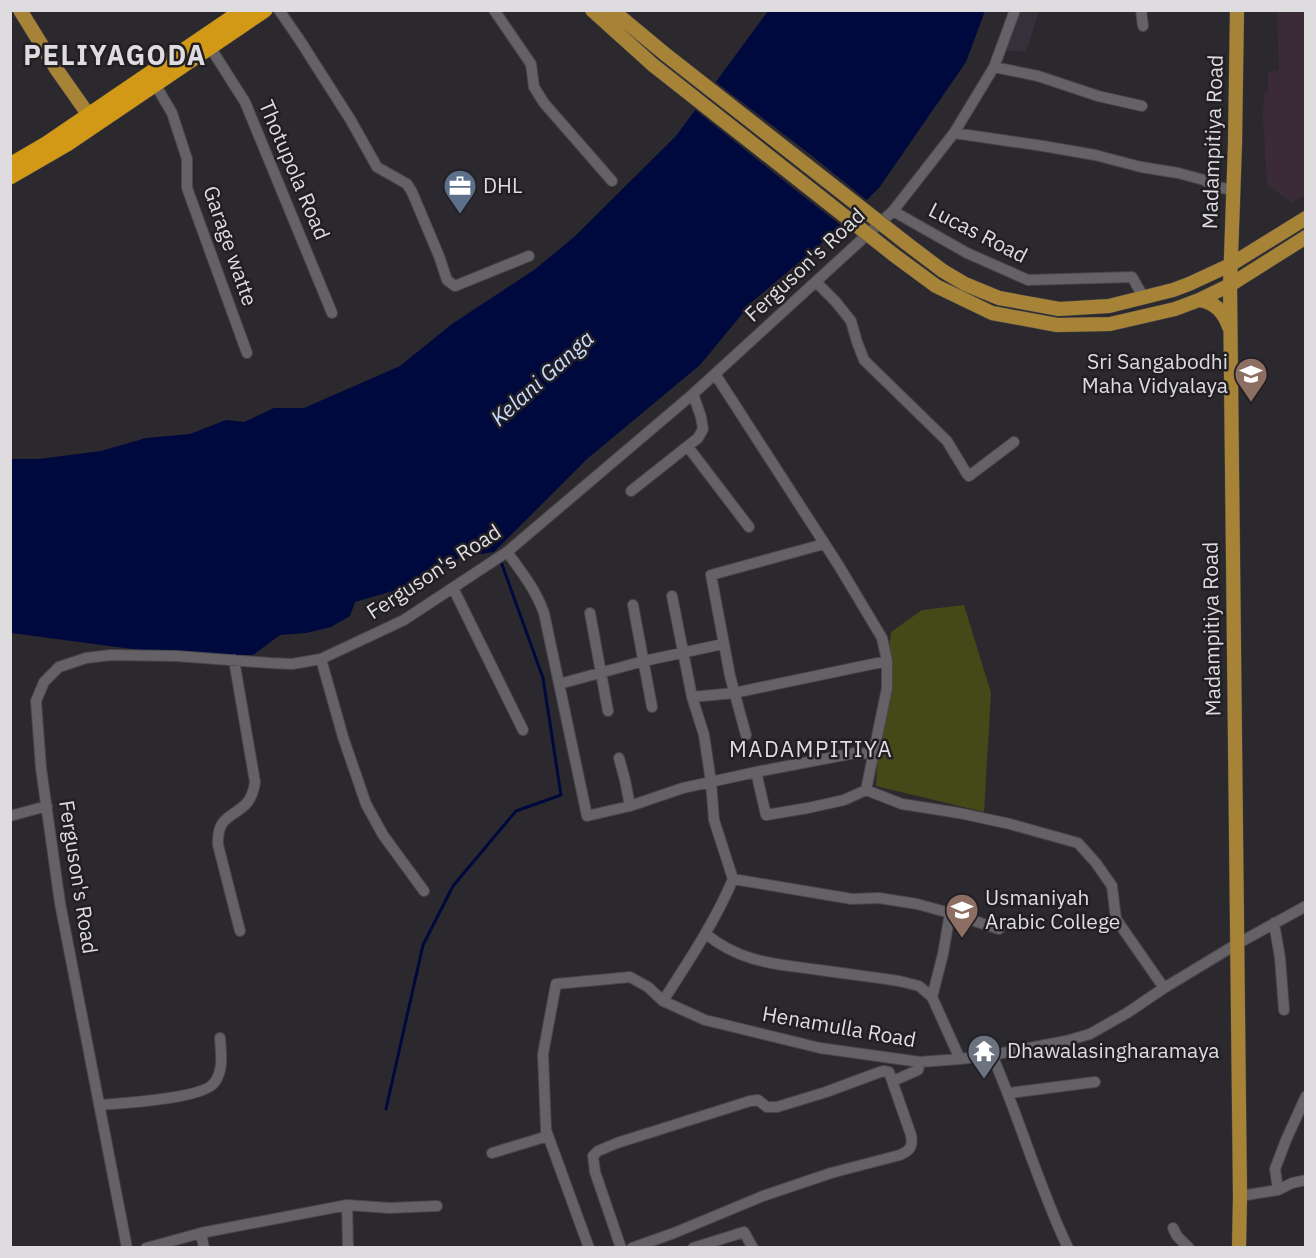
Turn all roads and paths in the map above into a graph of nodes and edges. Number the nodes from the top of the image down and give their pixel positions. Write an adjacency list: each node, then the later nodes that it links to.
1 (20, 10): 16 (main road)
2 (243, 10): 16 (highway)
3 (265, 10): 12 (highway)
4 (279, 10): 27 (street)
5 (494, 10): 20 (street)
6 (592, 10): 32 (main road, bridge)
7 (612, 10): 31 (main road, bridge)
8 (1015, 10): 13 (street, Ferguson's Road)
9 (1141, 10): 11 (street)
10 (1237, 10): 21 (main road, Madampitiya Road)
11 (1143, 26)
12 (210, 47): 14 (highway); 33 (street, Thotupola Road)
13 (994, 67): 15 (street); 17 (street, Ferguson's Road)
14 (155, 84): 16 (highway); 35 (street, Garage watte)
15 (1142, 106)
16 (92, 120): 18 (highway); 19 (highway)
17 (954, 133): 21 (street); 22 (street, Ferguson's Road)
18 (10, 165)
19 (10, 177)
20 (612, 181)
21 (1233, 190): 25 (main road, Madampitiya Road)
22 (893, 211): 29 (street, Ferguson's Road); 31 (street, Lucas Road)
23 (1305, 218): 26 (main road)
24 (1305, 237): 30 (main road)
25 (1231, 240): 26 (main road); 28 (main road, Madampitiya Road)
26 (1252, 252): 28 (main road)
27 (529, 256)
28 (1230, 265): 30 (main road, Madampitiya Road); 31 (main road)
29 (816, 282): 36 (street, Ferguson's Road); 38 (street)
30 (1230, 285): 32 (main road); 34 (main road, Madampitiya Road)
31 (1144, 298)
32 (1199, 300): 34 (main road)
33 (332, 313)
34 (1230, 332): 78 (main road, Madampitiya Road)
35 (247, 353)
36 (714, 374): 37 (street, Ferguson's Road); 42 (street)
37 (693, 394): 39 (street); 43 (street, Ferguson's Road)
38 (1014, 442)
39 (688, 447): 40 (street); 41 (street)
40 (631, 491)
41 (748, 527)
42 (824, 544): 48 (street); 53 (street)
43 (507, 552): 44 (street, Ferguson's Road); 55 (street)
44 (453, 588): 50 (street, Ferguson's Road); 60 (street)
45 (672, 596): 49 (street)
46 (633, 605): 52 (street)
47 (590, 613): 54 (street)
48 (723, 644): 49 (street); 56 (street)
49 (684, 653): 52 (street); 57 (street)
50 (321, 659): 51 (street, Ferguson's Road); 71 (street)
51 (234, 660): 67 (street, Ferguson's Road); 76 (street)
52 (644, 661): 54 (street); 58 (street)
53 (887, 661): 56 (street); 62 (street)
54 (600, 672): 55 (street); 59 (street)
55 (559, 684): 68 (street)
56 (734, 693): 57 (street); 61 (street)
57 (692, 697): 65 (street)
58 (652, 708)
59 (608, 711)
60 (523, 730)
61 (746, 735)
62 (873, 754): 64 (street); 66 (street)
63 (619, 758): 68 (street)
64 (756, 772): 65 (street); 66 (street)
65 (711, 782): 68 (street); 70 (street)
66 (866, 790): 79 (street)
67 (47, 806): 69 (street); 91 (street, Ferguson's Road)
68 (630, 806)
69 (10, 816)
70 (733, 879): 73 (street); 77 (street)
71 (424, 891)
72 (1305, 906): 74 (street, Henamulla Road)
73 (950, 913): 75 (street); 80 (street)
74 (1274, 923): 78 (street, Henamulla Road); 82 (street)
75 (999, 929)
76 (240, 931)
77 (706, 934): 80 (street); 81 (street)
78 (1237, 944): 79 (street, Henamulla Road); 96 (main road, Madampitiya Road)
79 (1164, 988): 84 (street, Henamulla Road)
80 (932, 998): 85 (street)
81 (663, 1001): 86 (street, Henamulla Road); 92 (street, Henamulla Road)
82 (1284, 1010)
83 (220, 1038): 91 (street)
84 (993, 1055): 85 (street, Henamulla Road); 89 (street)
85 (960, 1059): 86 (street, Henamulla Road)
86 (920, 1062): 87 (street)
87 (893, 1081): 106 (street); 107 (street)
88 (1095, 1082): 89 (street)
89 (1009, 1093): 110 (street)
90 (1305, 1096): 95 (street)
91 (100, 1105): 101 (street, Ferguson's Road)
92 (548, 1136): 93 (street); 105 (street)
93 (492, 1153)
94 (1305, 1180): 95 (street)
95 (1278, 1190): 96 (street)
96 (1240, 1196): 112 (main road, Madampitiya Road)
97 (347, 1205): 98 (street); 100 (street); 104 (street)
98 (437, 1206)
99 (1173, 1228): 111 (street)
100 (201, 1233): 102 (street); 103 (street)
101 (127, 1248)
102 (146, 1248)
103 (204, 1248)
104 (348, 1248)
105 (589, 1248)
106 (621, 1248)
107 (632, 1248)
108 (693, 1248): 109 (street)
109 (753, 1248)
110 (1068, 1248)
111 (1189, 1248)
112 (1239, 1248)

